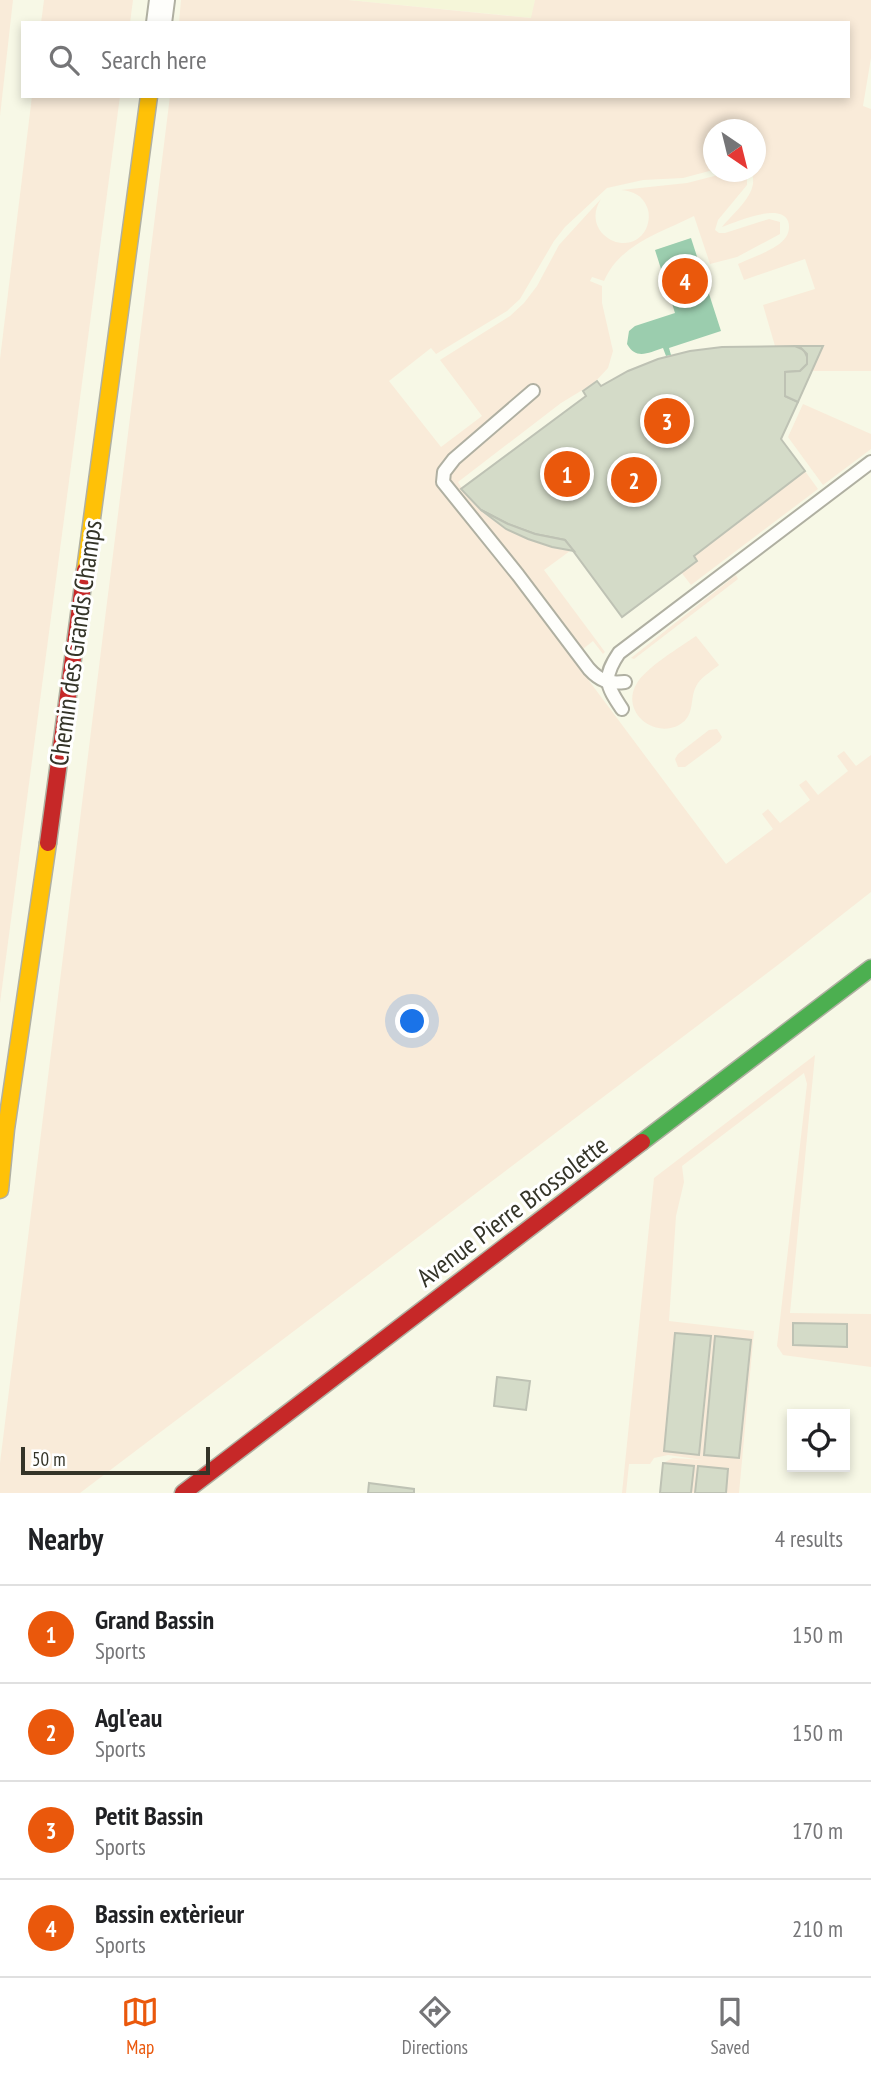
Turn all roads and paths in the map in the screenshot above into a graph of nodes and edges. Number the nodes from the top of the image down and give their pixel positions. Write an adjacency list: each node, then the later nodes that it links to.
1 (162, 0): 2 (street)
2 (159, 21)
3 (149, 98): 10 (street, Chemin des Grands Champs)
4 (533, 391): 6 (lane)
5 (871, 462): 6 (lane)
6 (607, 682): 7 (lane); 8 (lane)
7 (625, 682)
8 (622, 709)
9 (871, 968): 11 (street, Avenue Pierre Brossolette)
10 (0, 1190)
11 (183, 1493)

